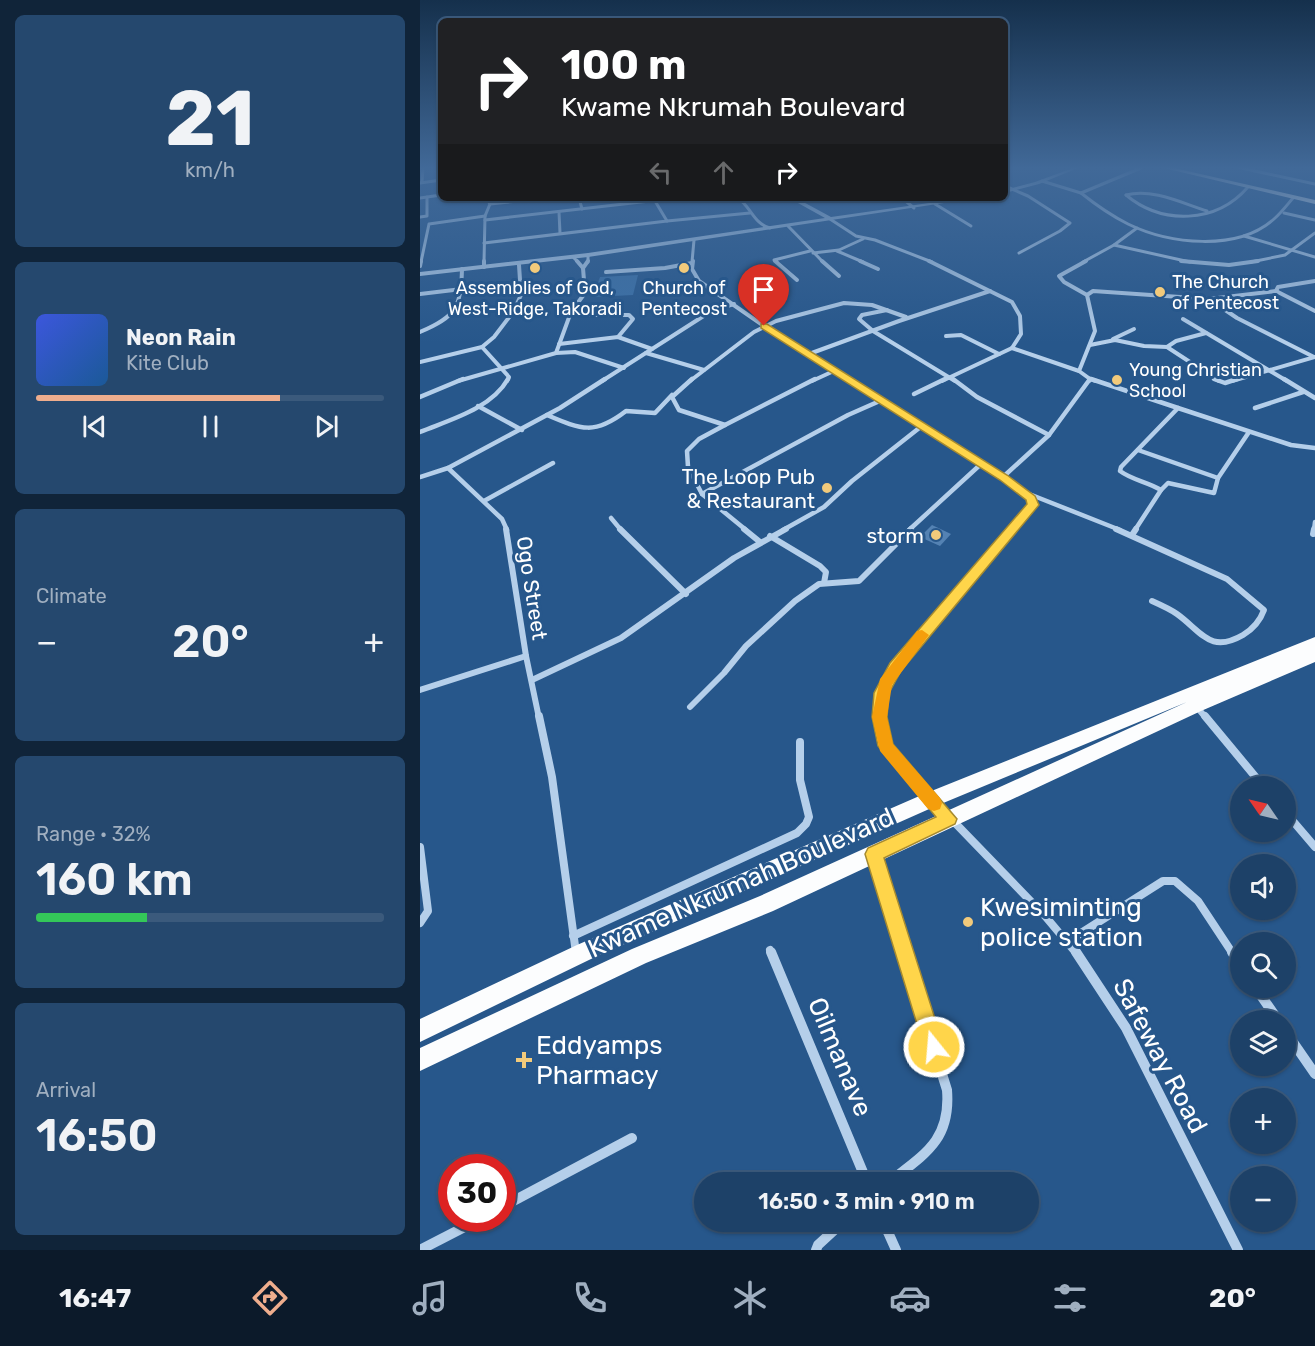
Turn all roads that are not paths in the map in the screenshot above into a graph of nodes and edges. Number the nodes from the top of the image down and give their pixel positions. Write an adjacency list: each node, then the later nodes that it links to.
1 (428, 226): 30 (street)
2 (485, 226): 19 (street)
3 (560, 226): 14 (street)
4 (619, 226): 14 (street)
5 (764, 226): 12 (street)
6 (786, 226): 12 (street)
7 (788, 226): 23 (street)
8 (843, 226): 17 (street)
9 (1066, 226): 24 (street)
10 (1133, 226): 13 (street)
11 (1261, 226): 16 (street)
12 (774, 228): 18 (street)
13 (1137, 228): 16 (street); 20 (street)
14 (560, 233): 19 (street)
15 (1315, 233): 21 (street)
16 (1244, 236): 21 (street)
17 (864, 238): 22 (street); 41 (street)
18 (694, 240): 25 (street); 28 (street)
19 (484, 243): 31 (street)
20 (1114, 245): 21 (street); 44 (street)
21 (1292, 249): 27 (street)
22 (836, 251): 23 (street); 34 (street)
23 (812, 252): 37 (street); 38 (street)
24 (1019, 253)
25 (588, 255): 26 (street); 32 (street)
26 (573, 257): 29 (street); 32 (street)
27 (1315, 257)
28 (692, 263): 35 (street); 46 (street)
29 (519, 265): 31 (street); 62 (street)
30 (420, 266)
31 (484, 267): 33 (street)
32 (583, 268): 49 (street)
33 (462, 269): 36 (street); 40 (street)
34 (878, 269)
35 (606, 272)
36 (420, 274)
37 (839, 276)
38 (797, 280)
39 (1315, 280): 42 (street)
40 (462, 289): 43 (street); 55 (street)
41 (991, 290): 50 (street); 64 (street)
42 (1276, 291): 45 (street); 48 (street)
43 (420, 294)
44 (1087, 295): 45 (street); 61 (street)
45 (1209, 299): 70 (street)
46 (734, 303): 52 (street); 65 (street)
47 (887, 310): 50 (street); 52 (street); 54 (street)
48 (1315, 311)
49 (570, 315): 58 (street); 60 (street)
50 (906, 317): 54 (street)
51 (1183, 319): 56 (street)
52 (764, 326): 68 (street); 75 (street)
53 (1134, 328): 59 (street)
54 (873, 331): 68 (street); 80 (street)
55 (420, 332)
56 (1206, 333): 63 (street); 78 (street)
57 (946, 336): 69 (street)
58 (618, 337): 60 (street); 65 (street)
59 (1110, 341): 61 (street); 63 (street)
60 (560, 344): 66 (street)
61 (1090, 345): 77 (street)
62 (482, 347): 71 (street); 74 (street)
63 (1167, 347): 78 (street)
64 (1012, 348): 69 (street); 77 (street)
65 (652, 349): 67 (street)
66 (556, 353): 72 (street); 73 (street)
67 (646, 354): 73 (street); 75 (street)
68 (809, 354): 76 (street)
69 (999, 354): 80 (street)
70 (1315, 357): 78 (street)
71 (420, 362)
72 (521, 365): 74 (street); 79 (street)
73 (624, 368): 91 (street)
74 (501, 369): 79 (street); 85 (street)
75 (704, 370): 84 (street)
76 (836, 370): 87 (street); 92 (street)
77 (1079, 371): 81 (street)
78 (1268, 371): 82 (street)
79 (509, 377): 88 (street)
80 (951, 378): 83 (street); 97 (street)
81 (1090, 379): 89 (street); 97 (street)
82 (1303, 392): 86 (street); 90 (street)
83 (914, 394)
84 (672, 395): 91 (street); 92 (street)
85 (420, 397)
86 (1315, 398)
87 (882, 400): 93 (street); 108 (street)
88 (477, 406): 94 (street); 95 (street)
89 (1178, 408): 96 (street); 99 (street)
90 (1254, 408)
91 (547, 415): 94 (street)
92 (725, 425): 108 (street)
93 (922, 425): 101 (street); 114 (street)
94 (522, 430): 102 (street)
95 (420, 432)
96 (1249, 432): 98 (street); 105 (street)
97 (1049, 435): 104 (street)
98 (1315, 448)
99 (1137, 450): 105 (street); 106 (street)
100 (553, 463): 109 (street)
101 (981, 465): 104 (street); 116 (street)
102 (448, 468): 103 (street); 109 (street, Ogo Street)
103 (420, 477)
104 (1004, 477): 107 (street)
105 (1218, 478): 106 (street)
106 (1161, 490): 113 (street)
107 (1024, 492): 113 (street); 128 (street, Safeway Road)
108 (702, 494): 115 (street)
109 (484, 501): 121 (street, Ogo Street)
110 (611, 518): 117 (street)
111 (1315, 522): 112 (street)
112 (1313, 534)
113 (1132, 535): 118 (street)
114 (770, 536): 115 (street); 116 (street)
115 (760, 542): 117 (street)
116 (824, 583): 125 (street)
117 (686, 594): 122 (street)
118 (1152, 601)
119 (1315, 643): 128 (highway, Kwame Nkrumah Boulevard)
120 (1315, 655): 124 (highway, Kwame Nkrumah Boulevard)
121 (526, 656): 122 (street, Ogo Street); 123 (street)
122 (532, 680): 135 (street, Ogo Street)
123 (420, 690)
124 (1195, 706): 127 (street); 129 (highway, Kwame Nkrumah Boulevard)
125 (690, 707)
126 (800, 742): 135 (street)
127 (1254, 776)
128 (930, 800): 129 (street, Safeway Road); 139 (highway, Kwame Nkrumah Boulevard)
129 (949, 819): 133 (highway, Kwame Nkrumah Boulevard); 136 (street, Safeway Road)
130 (1296, 825): 131 (street)
131 (1315, 847)
132 (420, 848): 134 (street)
133 (874, 854): 142 (highway, Kwame Nkrumah Boulevard); 146 (street)
134 (420, 923)
135 (573, 936): 139 (street, Ogo Street)
136 (1066, 942): 138 (street); 154 (street, Safeway Road)
137 (770, 950): 145 (street, Oilmanave)
138 (1230, 950)
139 (576, 956): 140 (highway, Kwame Nkrumah Boulevard)
140 (420, 1031)
141 (1296, 1046): 143 (street)
142 (420, 1060)
143 (1315, 1074)
144 (632, 1138): 147 (street)
145 (863, 1172)
146 (902, 1172)
147 (516, 1200)
148 (455, 1232): 152 (street)
149 (833, 1232): 151 (street)
150 (888, 1232): 153 (street)
151 (817, 1247)
152 (420, 1250)
153 (896, 1250)
154 (1238, 1250)

